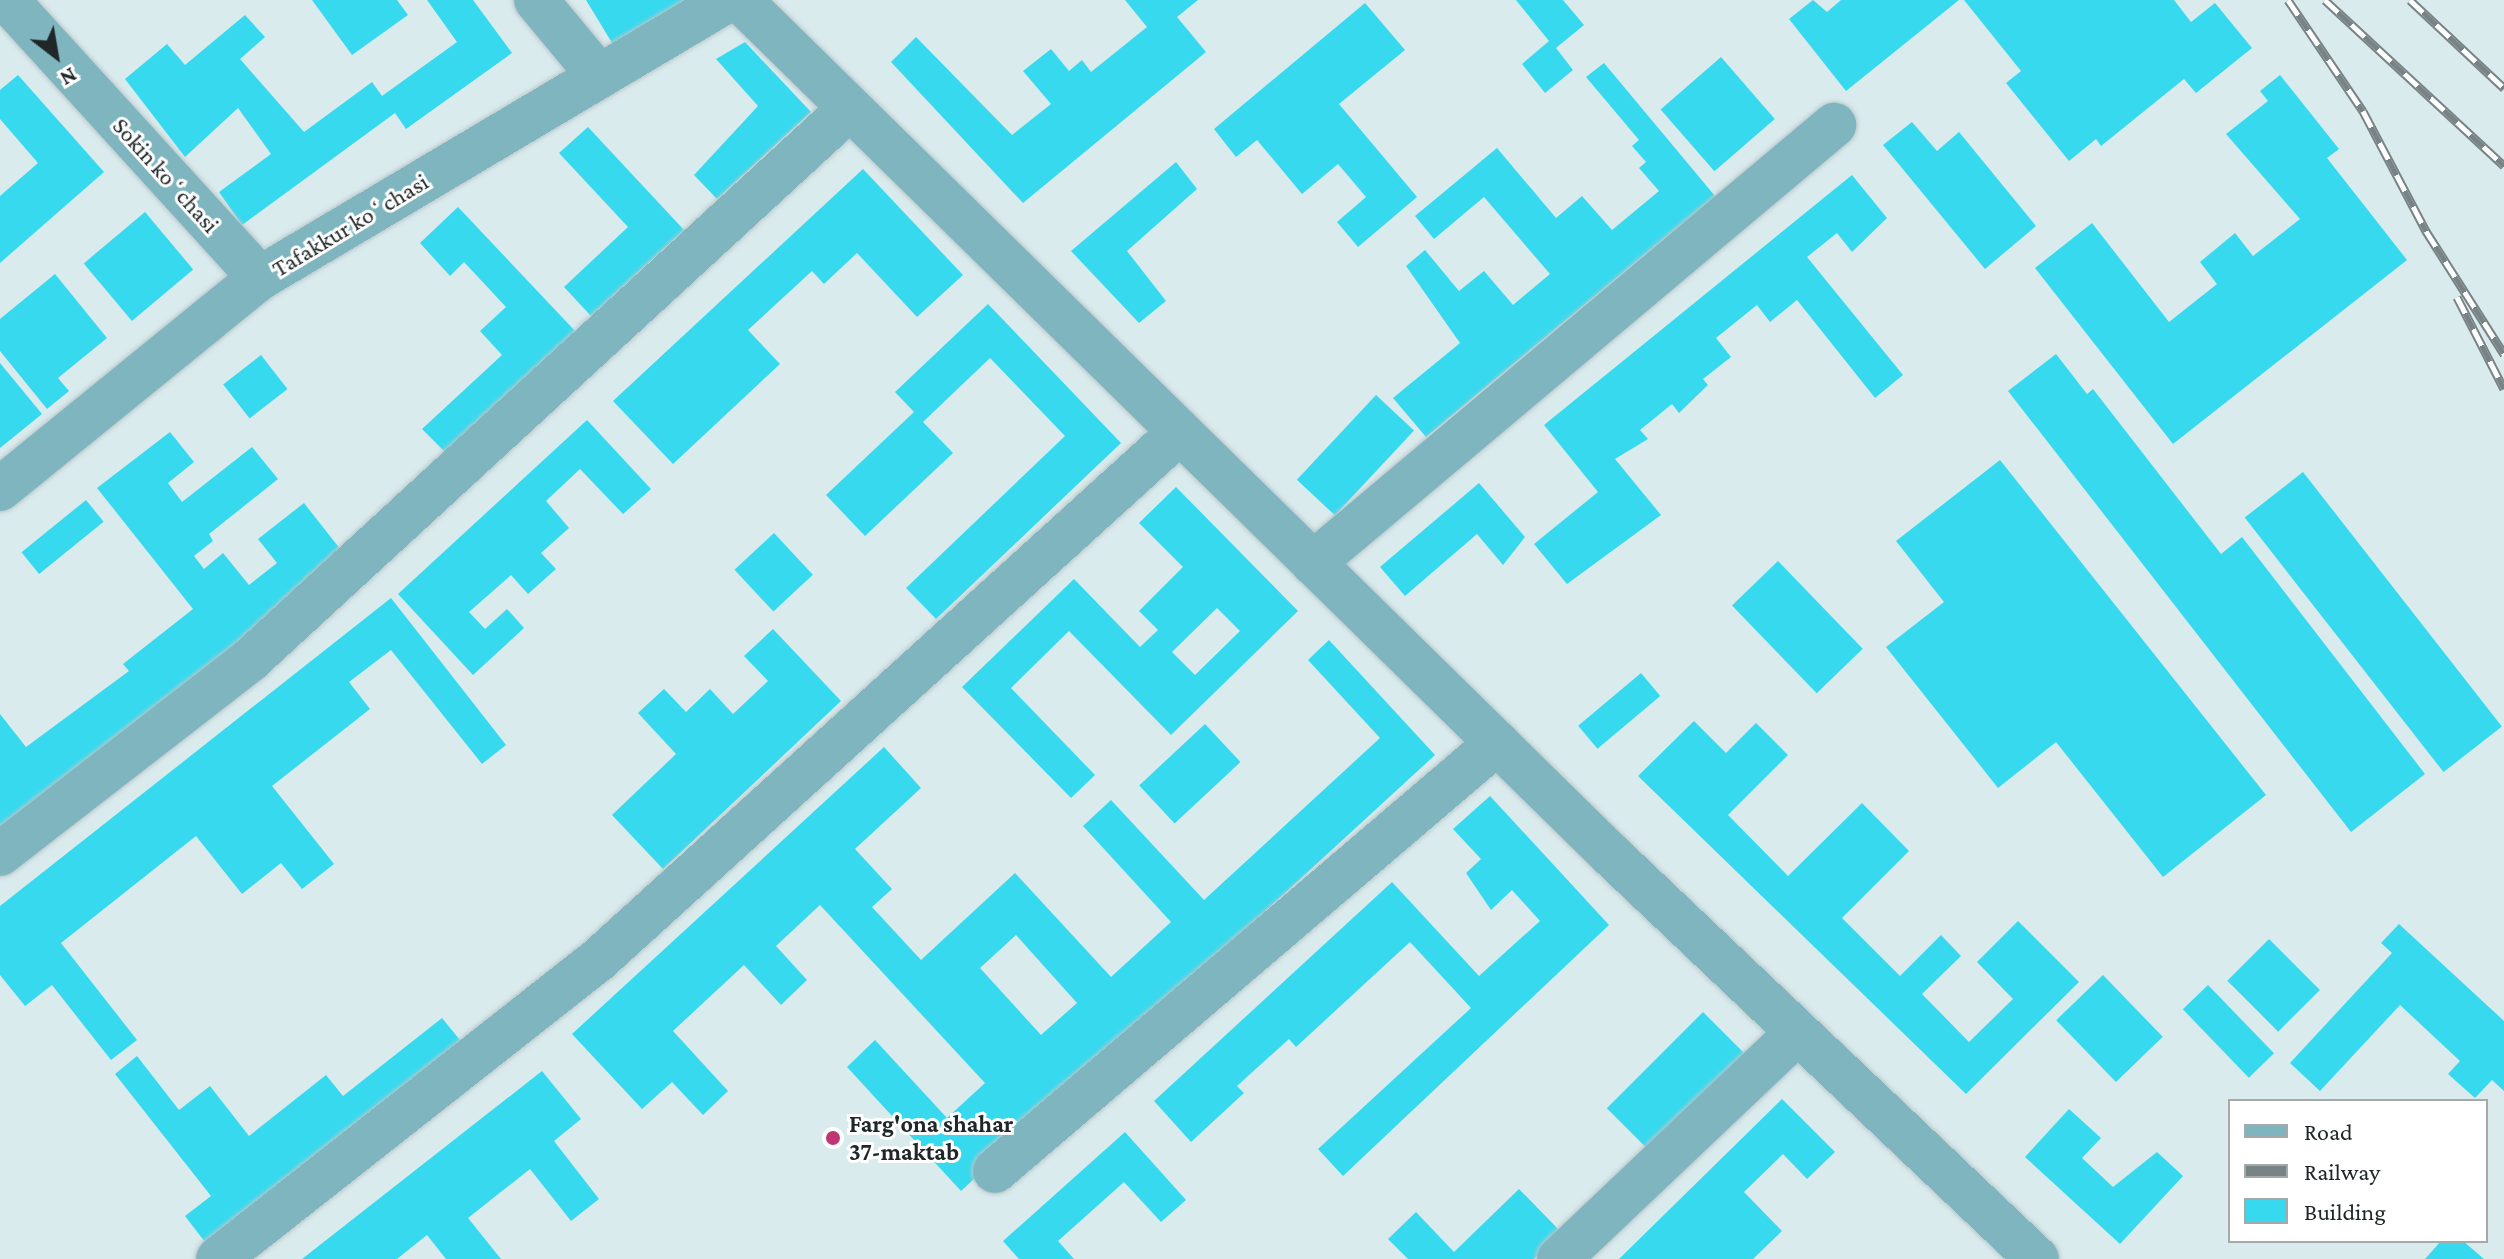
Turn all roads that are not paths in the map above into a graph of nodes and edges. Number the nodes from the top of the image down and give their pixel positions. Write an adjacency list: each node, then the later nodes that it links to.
1 (7, 0): 8 (street, Sokin koʻchasi)
2 (536, 0): 5 (street)
3 (728, 0): 5 (street, Tafakkur koʻchasi)
4 (740, 0): 6 (street)
5 (599, 76): 8 (street, Tafakkur koʻchasi)
6 (850, 108): 9 (street); 13 (street)
7 (1834, 125): 11 (street)
8 (260, 278): 10 (street, Tafakkur koʻchasi)
9 (1180, 432): 11 (street); 16 (street)
10 (0, 489)
11 (1313, 563): 12 (street)
12 (1497, 743): 14 (street); 15 (street)
13 (0, 854)
14 (1797, 1033): 17 (street); 18 (street)
15 (995, 1171)
16 (218, 1259)
17 (1559, 1259)
18 (2037, 1259)

